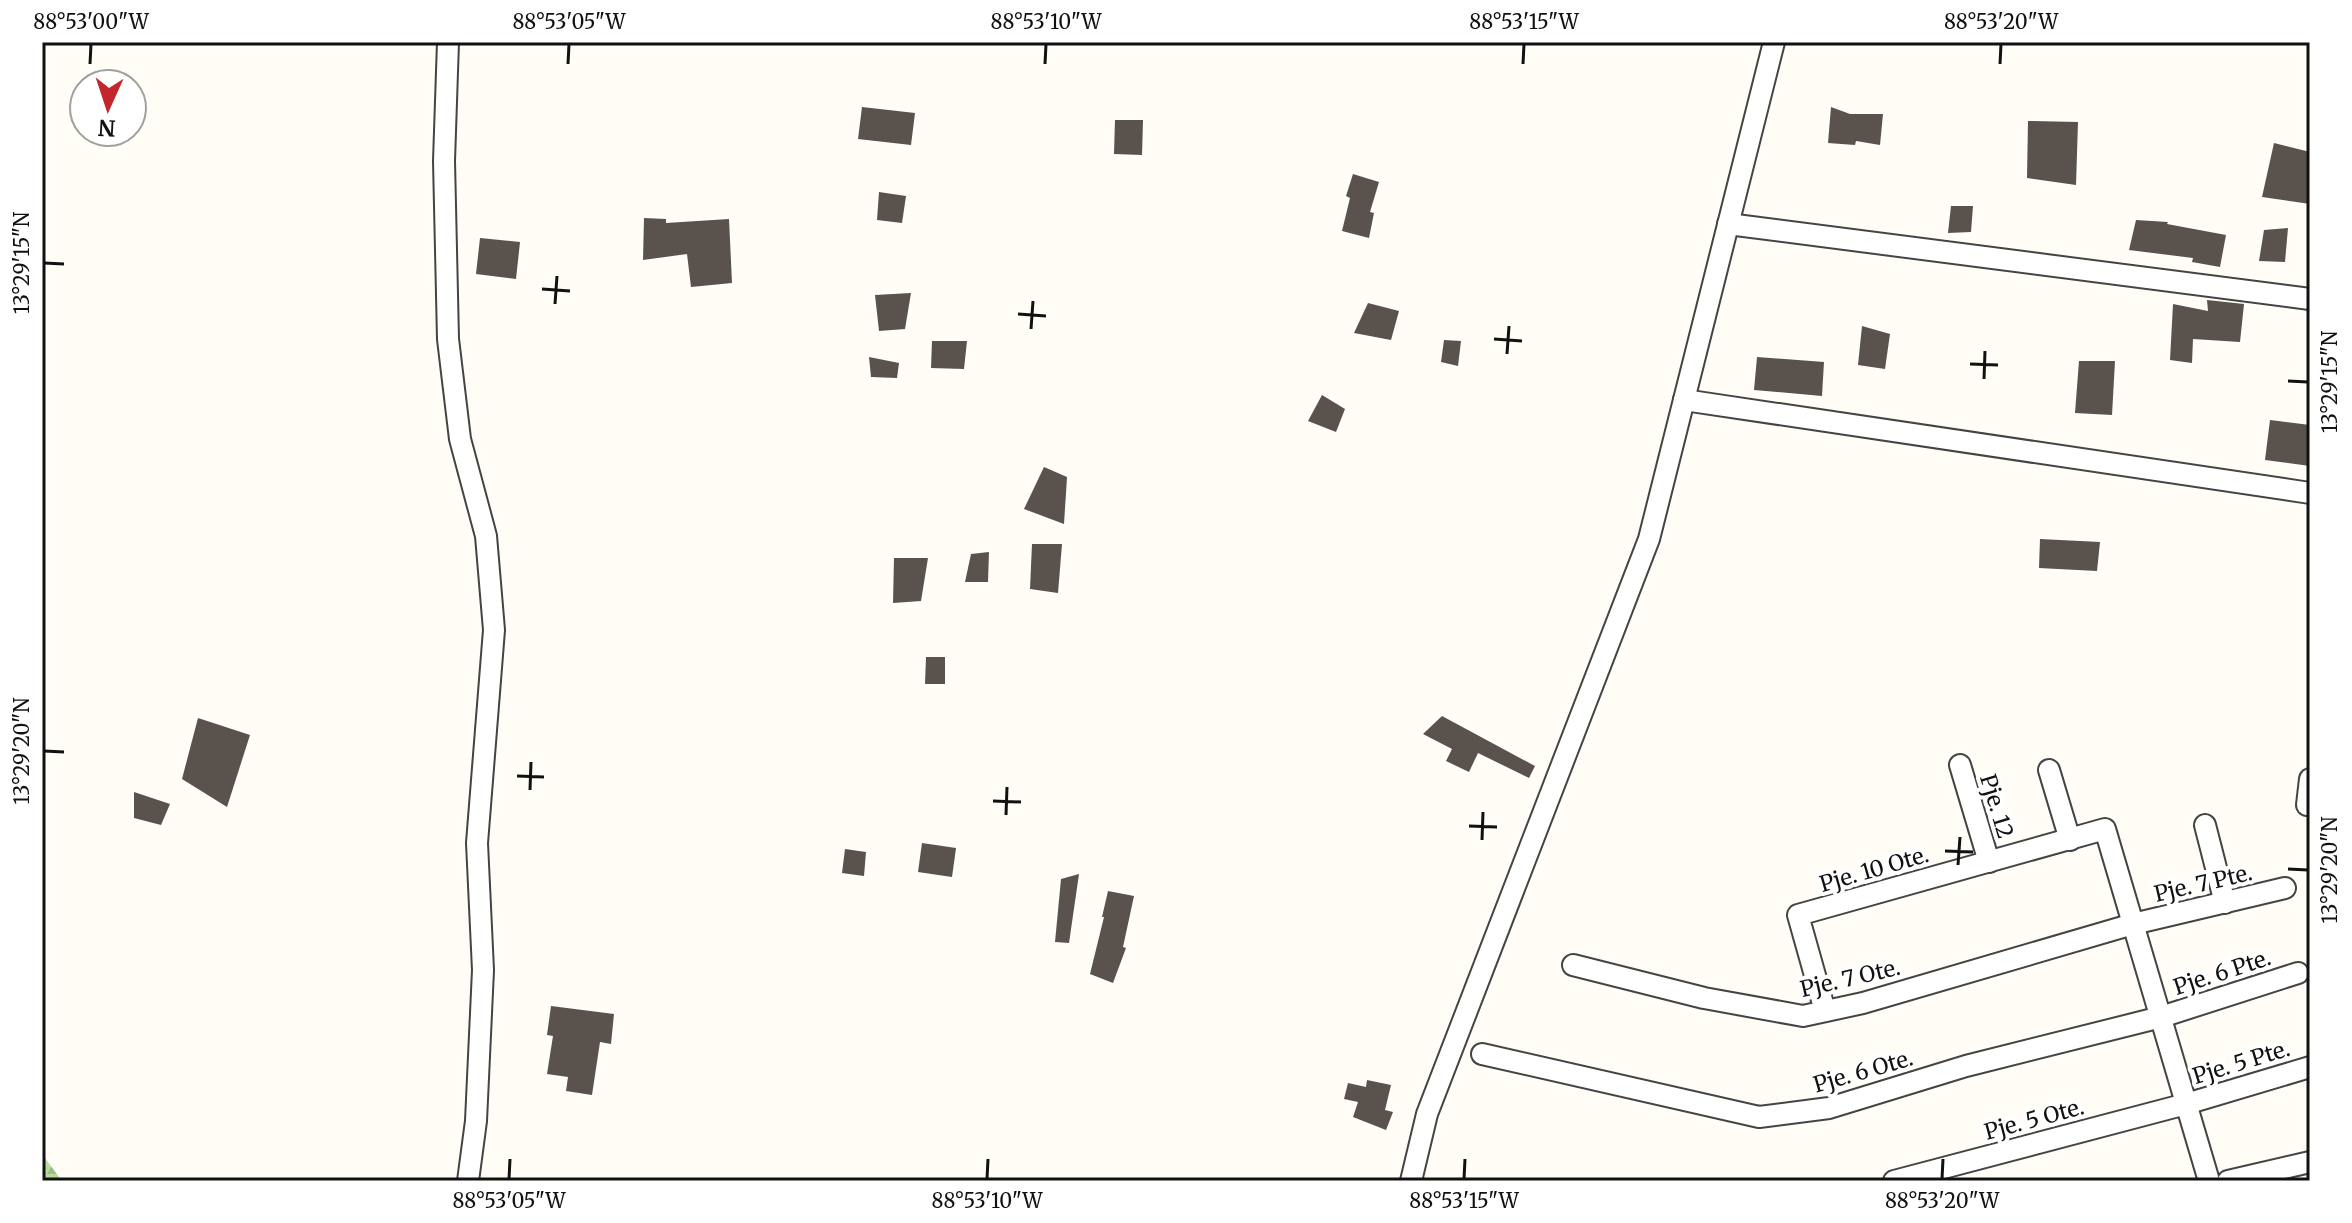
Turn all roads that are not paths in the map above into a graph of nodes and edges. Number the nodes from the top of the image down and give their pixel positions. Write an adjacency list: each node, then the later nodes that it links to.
1 (448, 42): 25 (street)
2 (1774, 42): 3 (street)
3 (1728, 224): 4 (street); 5 (street)
4 (2310, 299)
5 (1684, 400): 6 (street); 26 (street)
6 (2310, 493)
7 (1960, 765): 13 (street, Pje. 12)
8 (2049, 770): 12 (street)
9 (2310, 779): 10 (street)
10 (2307, 805)
11 (2205, 825): 15 (street)
12 (2070, 840): 13 (street, Pje. 10 Ote.); 16 (street, Pje. 10 Ote.)
13 (1989, 862): 19 (street, Pje. 10 Ote.)
14 (2285, 888): 15 (street, Pje. 7 Pte.)
15 (2225, 903): 16 (street, Pje. 7 Pte.)
16 (2133, 924): 19 (street, Pje. 7 Ote.); 20 (street)
17 (1573, 965): 19 (street, Pje. 7 Ote.)
18 (2298, 973): 20 (street, Pje. 6 Pte.)
19 (1825, 1011)
20 (2161, 1017): 21 (street, Pje. 6 Ote.); 23 (street)
21 (1482, 1054)
22 (2310, 1067): 23 (street, Pje. 5 Pte.)
23 (2186, 1104): 27 (street, Pje. 5 Ote.); 28 (street)
24 (2310, 1162): 29 (street)
25 (468, 1181)
26 (1411, 1181)
27 (1894, 1181)
28 (2209, 1181)
29 (2228, 1181)

